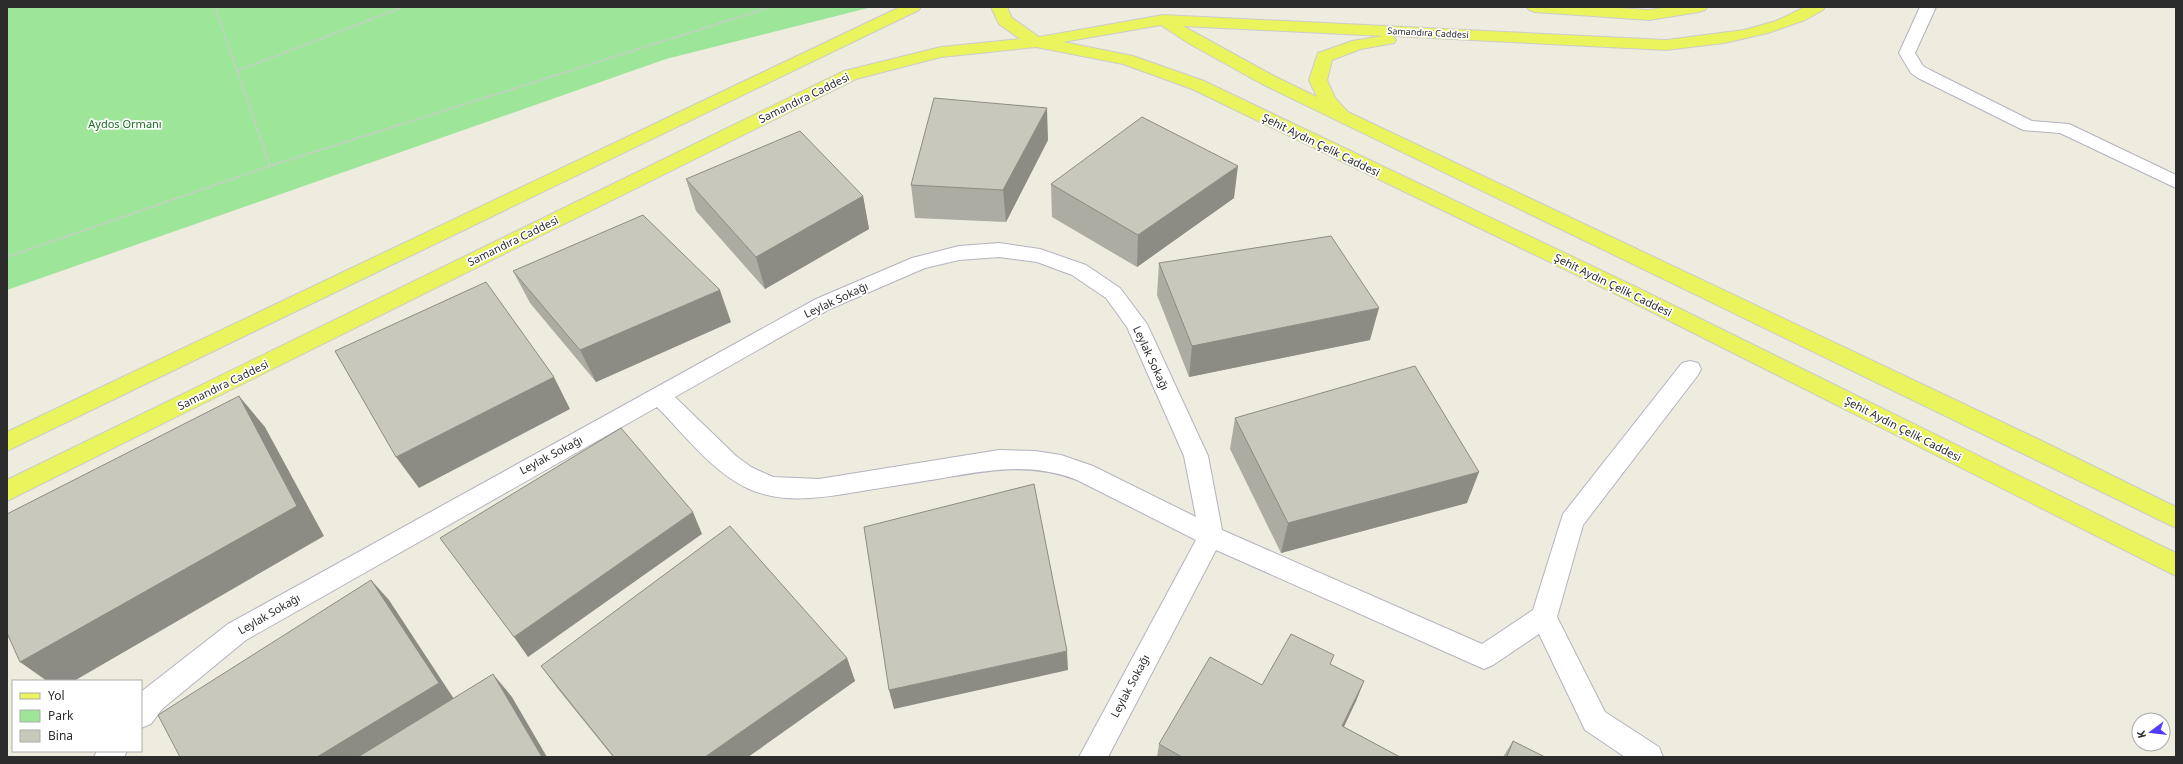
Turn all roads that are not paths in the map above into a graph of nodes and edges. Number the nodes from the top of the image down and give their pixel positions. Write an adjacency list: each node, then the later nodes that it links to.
1 (913, 7): 14 (main road)
2 (998, 7): 9 (main road)
3 (1536, 7): 4 (main road)
4 (1699, 7)
5 (1817, 7): 8 (main road, Samandıra Caddesi)
6 (1928, 7): 11 (street)
7 (1163, 14): 8 (main road, Samandıra Caddesi); 9 (main road, Samandıra Caddesi); 10 (main road)
8 (1425, 33): 10 (main road)
9 (1036, 42): 15 (main road, Samandıra Caddesi); 18 (main road, Şehit Aydın Çelik Caddesi)
10 (1350, 120): 16 (main road)
11 (2176, 182)
12 (1690, 369): 19 (street)
13 (660, 396): 17 (street); 17 (street, Leylak Sokağı); 20 (street, Leylak Sokağı)
14 (7, 442)
15 (7, 491)
16 (2176, 518)
17 (1211, 536): 19 (street); 21 (street, Leylak Sokağı)
18 (2176, 565)
19 (1544, 617): 22 (street)
20 (142, 714)
21 (1093, 757)
22 (1649, 757)

